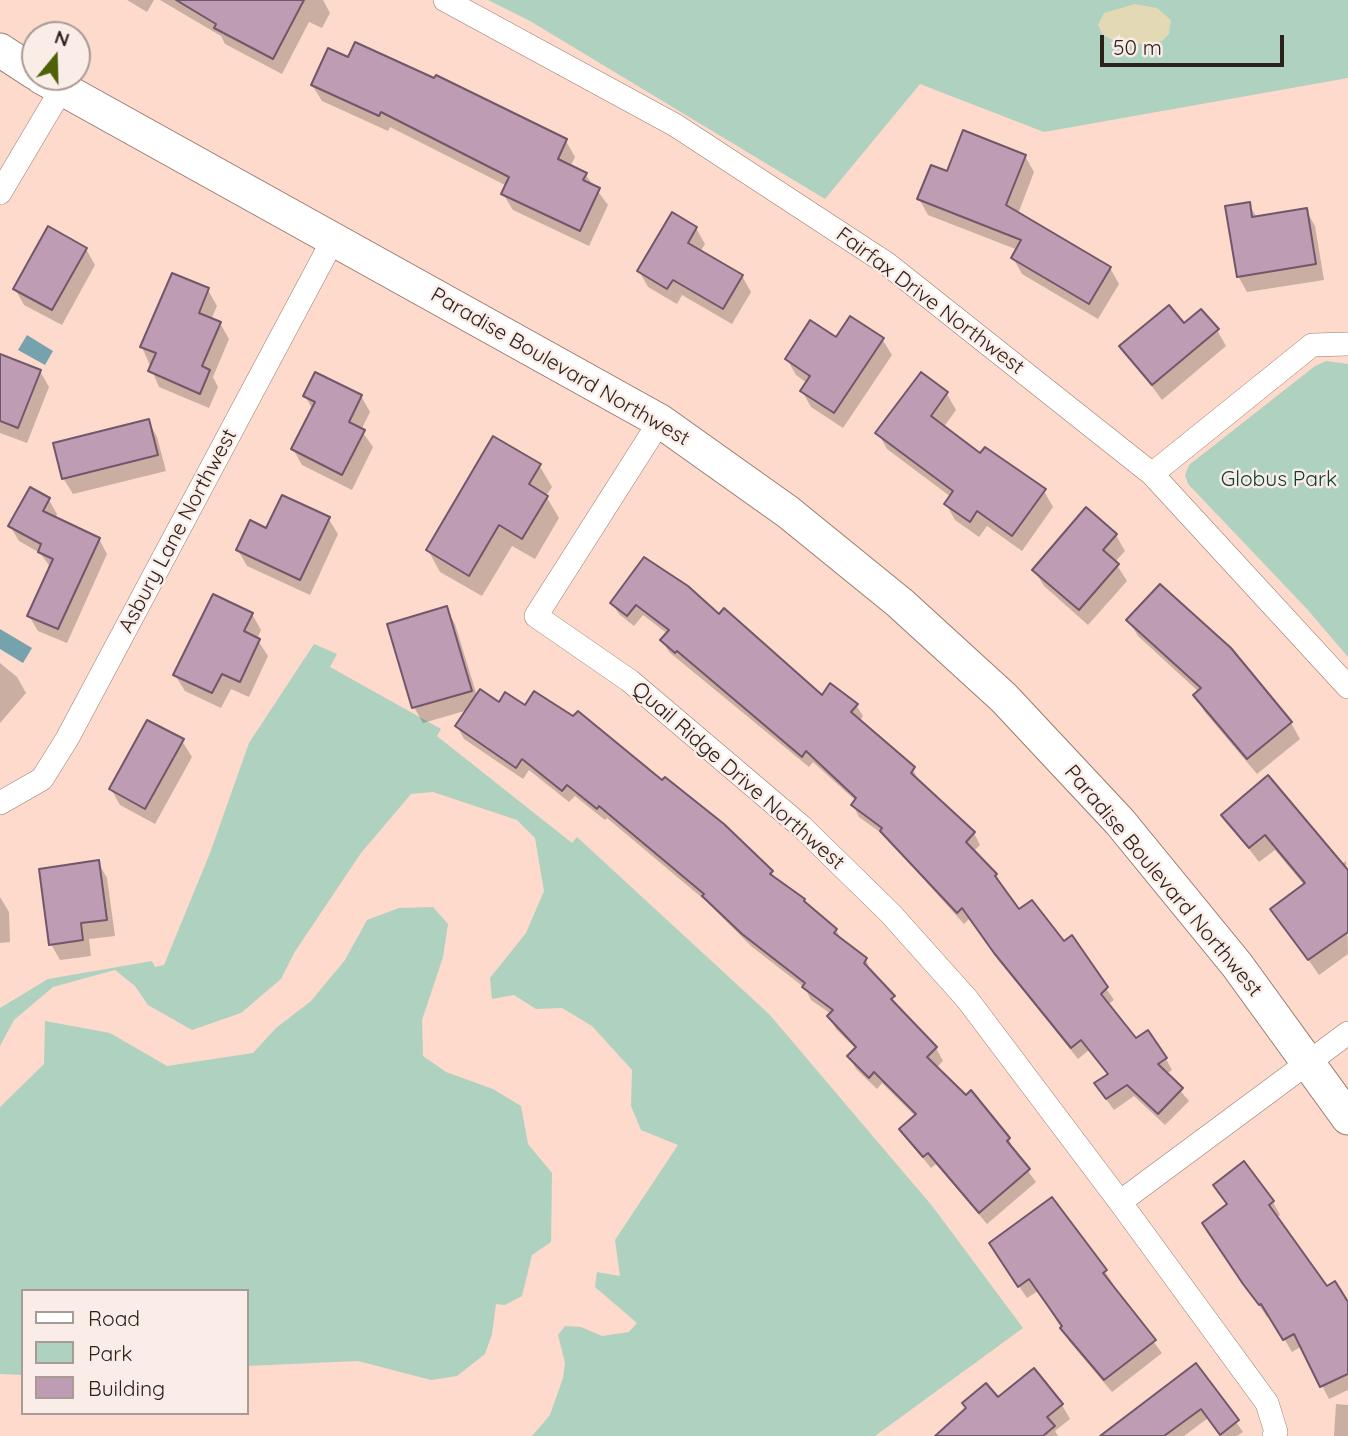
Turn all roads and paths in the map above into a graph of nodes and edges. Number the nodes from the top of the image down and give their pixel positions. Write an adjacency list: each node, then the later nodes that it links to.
1 (445, 0): 10 (street, Fairfax Drive Northwest)
2 (0, 50): 3 (street, Paradise Boulevard Northwest)
3 (21, 64)
4 (42, 91): 6 (street)
5 (66, 91): 7 (street, Paradise Boulevard Northwest)
6 (0, 193)
7 (334, 238): 9 (street, Paradise Boulevard Northwest); 12 (street, Asbury Lane Northwest)
8 (1348, 344): 10 (street)
9 (660, 421): 14 (street, Paradise Boulevard Northwest); 16 (street, Quail Ridge Drive Northwest)
10 (1152, 474): 11 (street, Fairfax Drive Northwest)
11 (1348, 687)
12 (0, 803)
13 (1348, 1033): 14 (street)
14 (1309, 1063): 15 (street, Paradise Boulevard Northwest); 16 (street)
15 (1348, 1118)
16 (1119, 1202): 17 (street, Quail Ridge Drive Northwest)
17 (1275, 1436)

